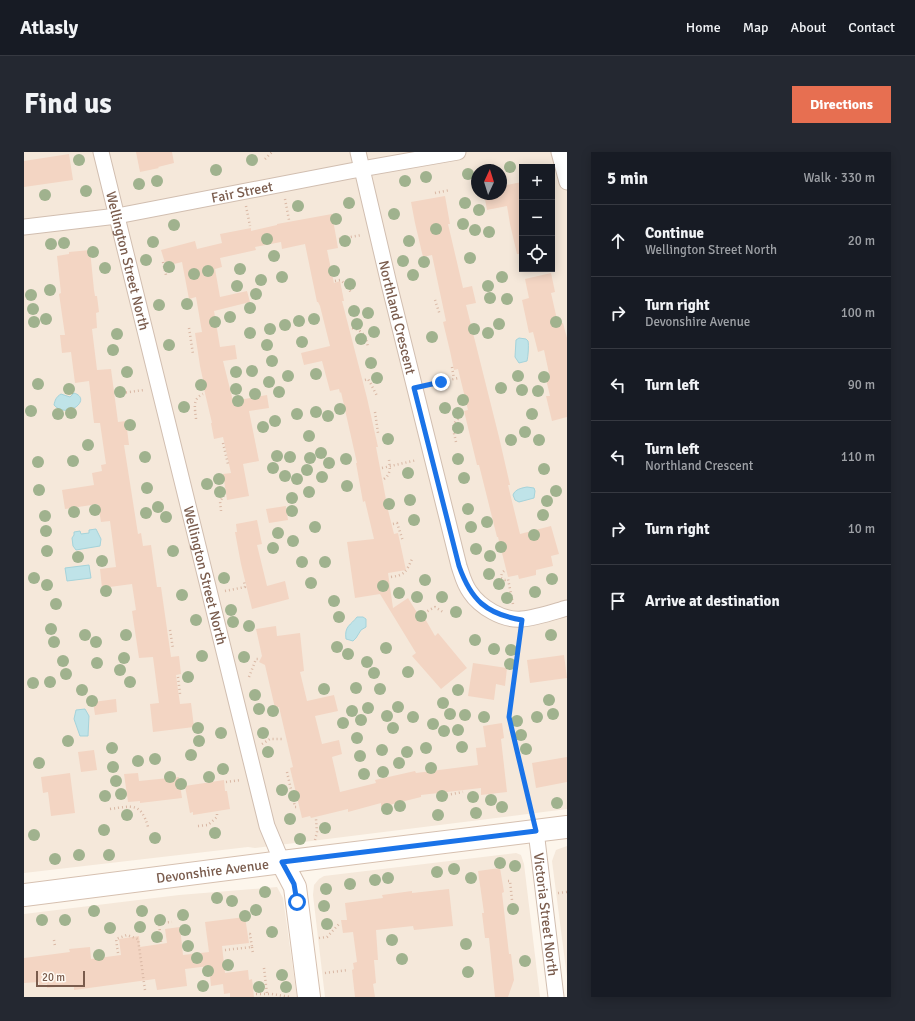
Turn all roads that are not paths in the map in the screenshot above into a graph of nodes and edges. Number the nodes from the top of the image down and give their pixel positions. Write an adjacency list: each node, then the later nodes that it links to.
1 (101, 152): 7 (street, Wellington Street North)
2 (358, 152): 5 (street, Northland Crescent)
3 (458, 152): 5 (street, Fair Street)
4 (559, 152): 6 (street)
5 (362, 169): 7 (street, Fair Street); 9 (street, Northland Crescent)
6 (567, 182)
7 (117, 216): 8 (street, Fair Street); 12 (street, Wellington Street North)
8 (24, 227)
9 (567, 608)
10 (567, 827): 11 (main road, Devonshire Avenue)
11 (536, 831): 12 (main road, Devonshire Avenue); 15 (street, Victoria Street North)
12 (282, 862): 13 (main road, Devonshire Avenue); 14 (main road, Wellington Street North)
13 (24, 895)
14 (309, 996)
15 (556, 997)

